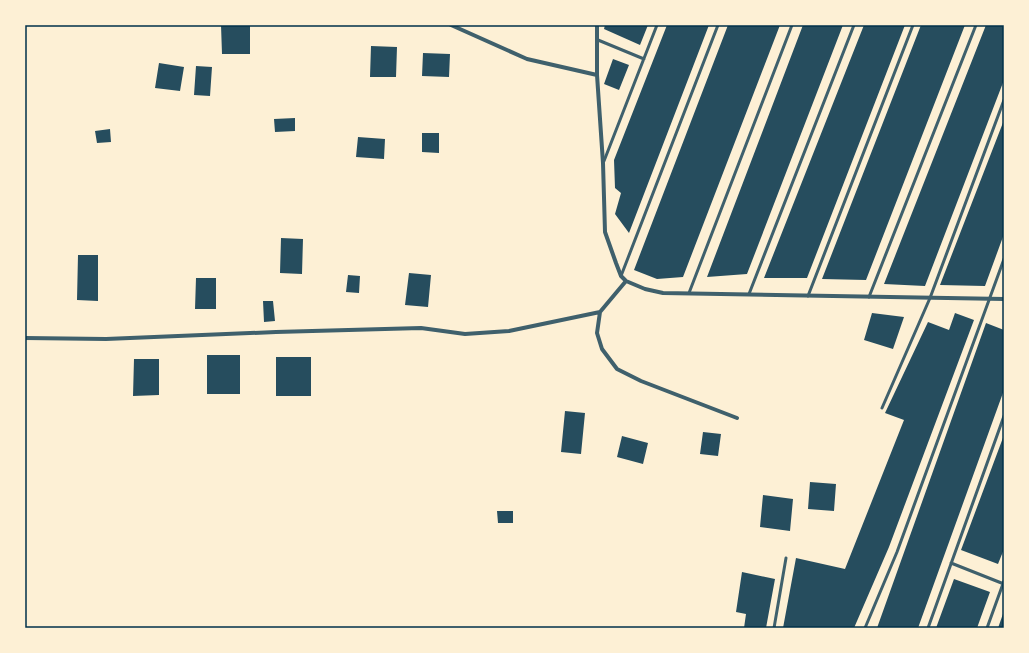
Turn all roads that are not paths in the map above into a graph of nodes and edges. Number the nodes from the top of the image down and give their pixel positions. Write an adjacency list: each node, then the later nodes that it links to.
1 (451, 25): 11 (street)
2 (597, 25): 9 (street)
3 (657, 25): 10 (lane)
4 (718, 25): 15 (lane)
5 (792, 25): 17 (lane)
6 (854, 25): 18 (lane)
7 (913, 25): 19 (lane)
8 (976, 25): 20 (lane)
9 (598, 40): 10 (lane); 11 (street)
10 (644, 59): 13 (lane)
11 (597, 75): 13 (street)
12 (1004, 100): 21 (lane)
13 (603, 163): 15 (street)
14 (1004, 259): 22 (lane)
15 (621, 276): 16 (street)
16 (626, 281): 17 (street); 24 (street)
17 (689, 293): 18 (street)
18 (749, 294): 19 (street)
19 (808, 296): 20 (street)
20 (869, 297): 21 (street)
21 (930, 298): 22 (street); 26 (lane)
22 (989, 299): 23 (street); 33 (lane)
23 (1004, 299)
24 (600, 312): 25 (street); 28 (street)
25 (25, 338)
26 (882, 408)
27 (1004, 416): 30 (lane)
28 (737, 418)
29 (786, 558): 32 (lane)
30 (951, 563): 31 (lane); 34 (lane)
31 (1004, 583): 35 (lane)
32 (774, 628)
33 (865, 628)
34 (928, 628)
35 (987, 628)

